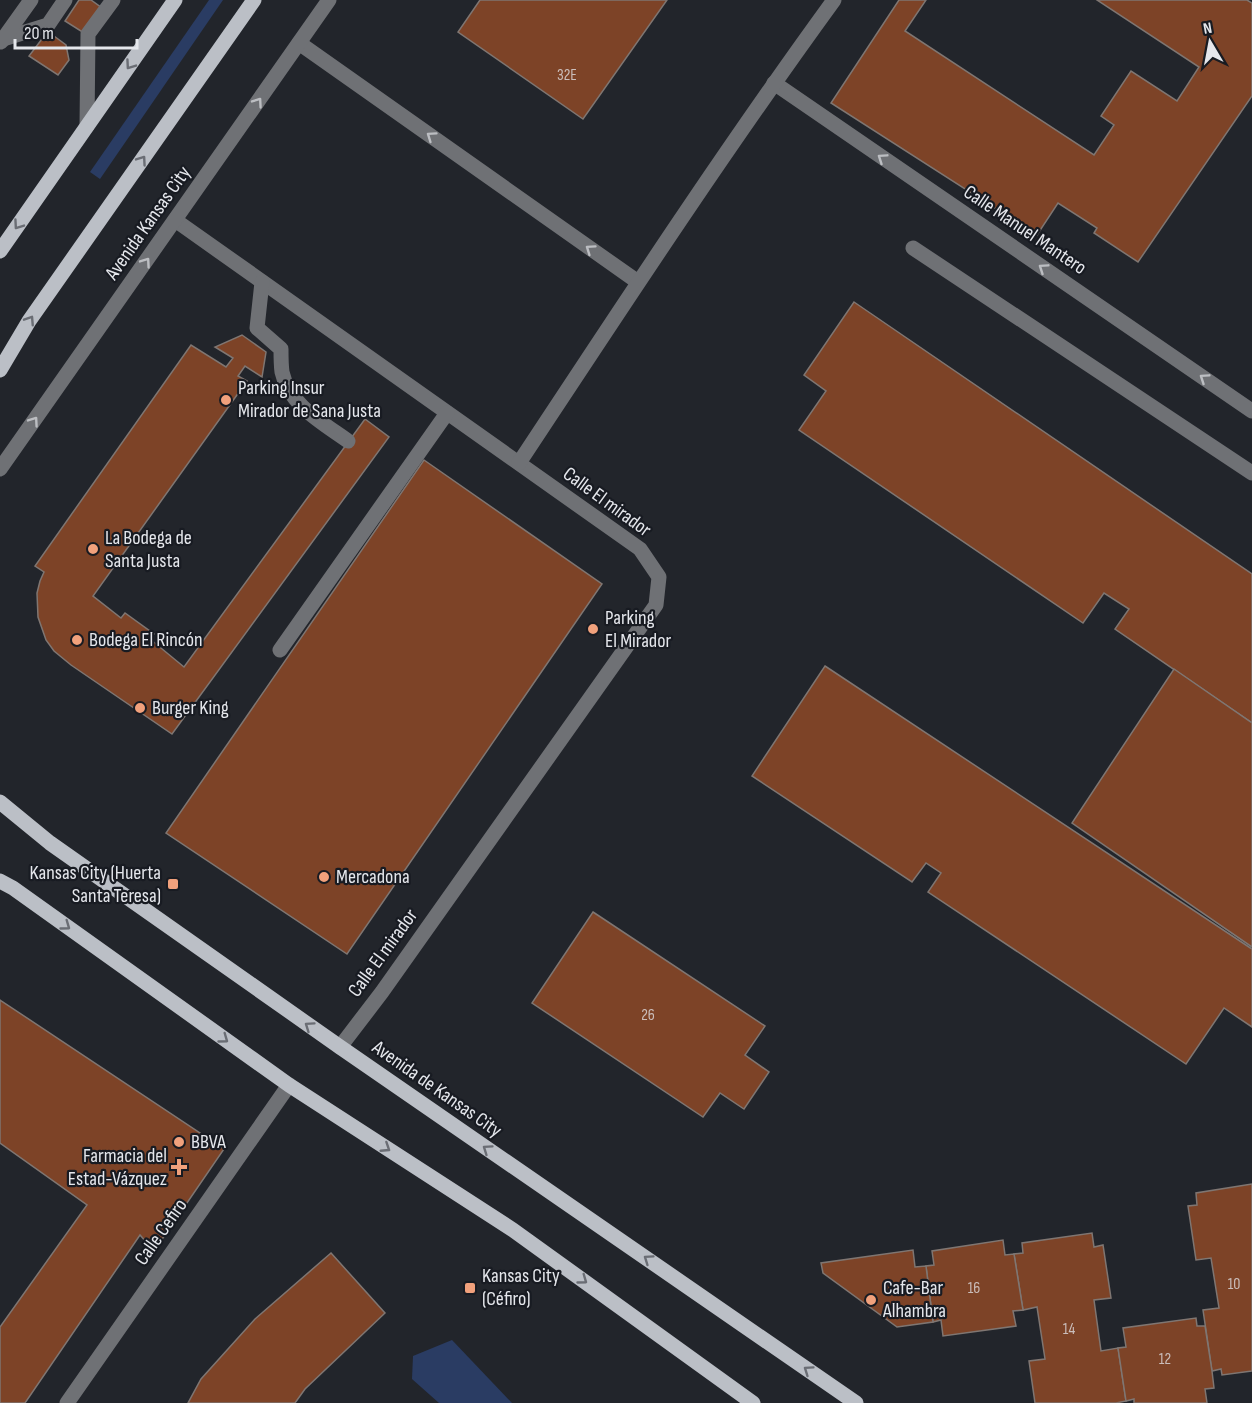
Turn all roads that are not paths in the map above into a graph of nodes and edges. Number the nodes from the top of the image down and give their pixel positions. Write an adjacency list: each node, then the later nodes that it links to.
1 (31, 0): 8 (street)
2 (65, 0): 8 (street)
3 (113, 0): 11 (street)
4 (175, 0): 11 (main road, one-way to 11)
5 (254, 0): 17 (main road, Avenida Kansas City, one-way to 5)
6 (329, 0): 9 (street, Avenida Kansas City)
7 (834, 0): 10 (street)
8 (1, 41)
9 (299, 43): 12 (street, Avenida Kansas City, one-way to 9); 16 (street, one-way to 9)
10 (774, 83): 16 (street); 18 (street, Calle Manuel Mantero, one-way to 10)
11 (87, 126): 14 (main road, one-way to 14)
12 (175, 220): 15 (street, Calle El mirador); 22 (street, Avenida Kansas City, one-way to 12)
13 (913, 248): 23 (street)
14 (0, 250)
15 (262, 282): 19 (street, Calle El mirador); 20 (street)
16 (638, 282): 21 (street)
17 (0, 370)
18 (1252, 411)
19 (447, 413): 21 (street, Calle El mirador); 24 (street)
20 (348, 441)
21 (519, 463): 27 (street, Calle El mirador)
22 (0, 469)
23 (1252, 473)
24 (280, 650)
25 (0, 802): 27 (main road, Avenida de Kansas City, one-way to 25)
26 (0, 881): 28 (main road, one-way to 28)
27 (340, 1047): 31 (main road, Avenida de Kansas City, one-way to 27)
28 (289, 1085): 29 (street, Calle Cefiro); 30 (main road, one-way to 30)
29 (67, 1403)
30 (753, 1403)
31 (856, 1403)

